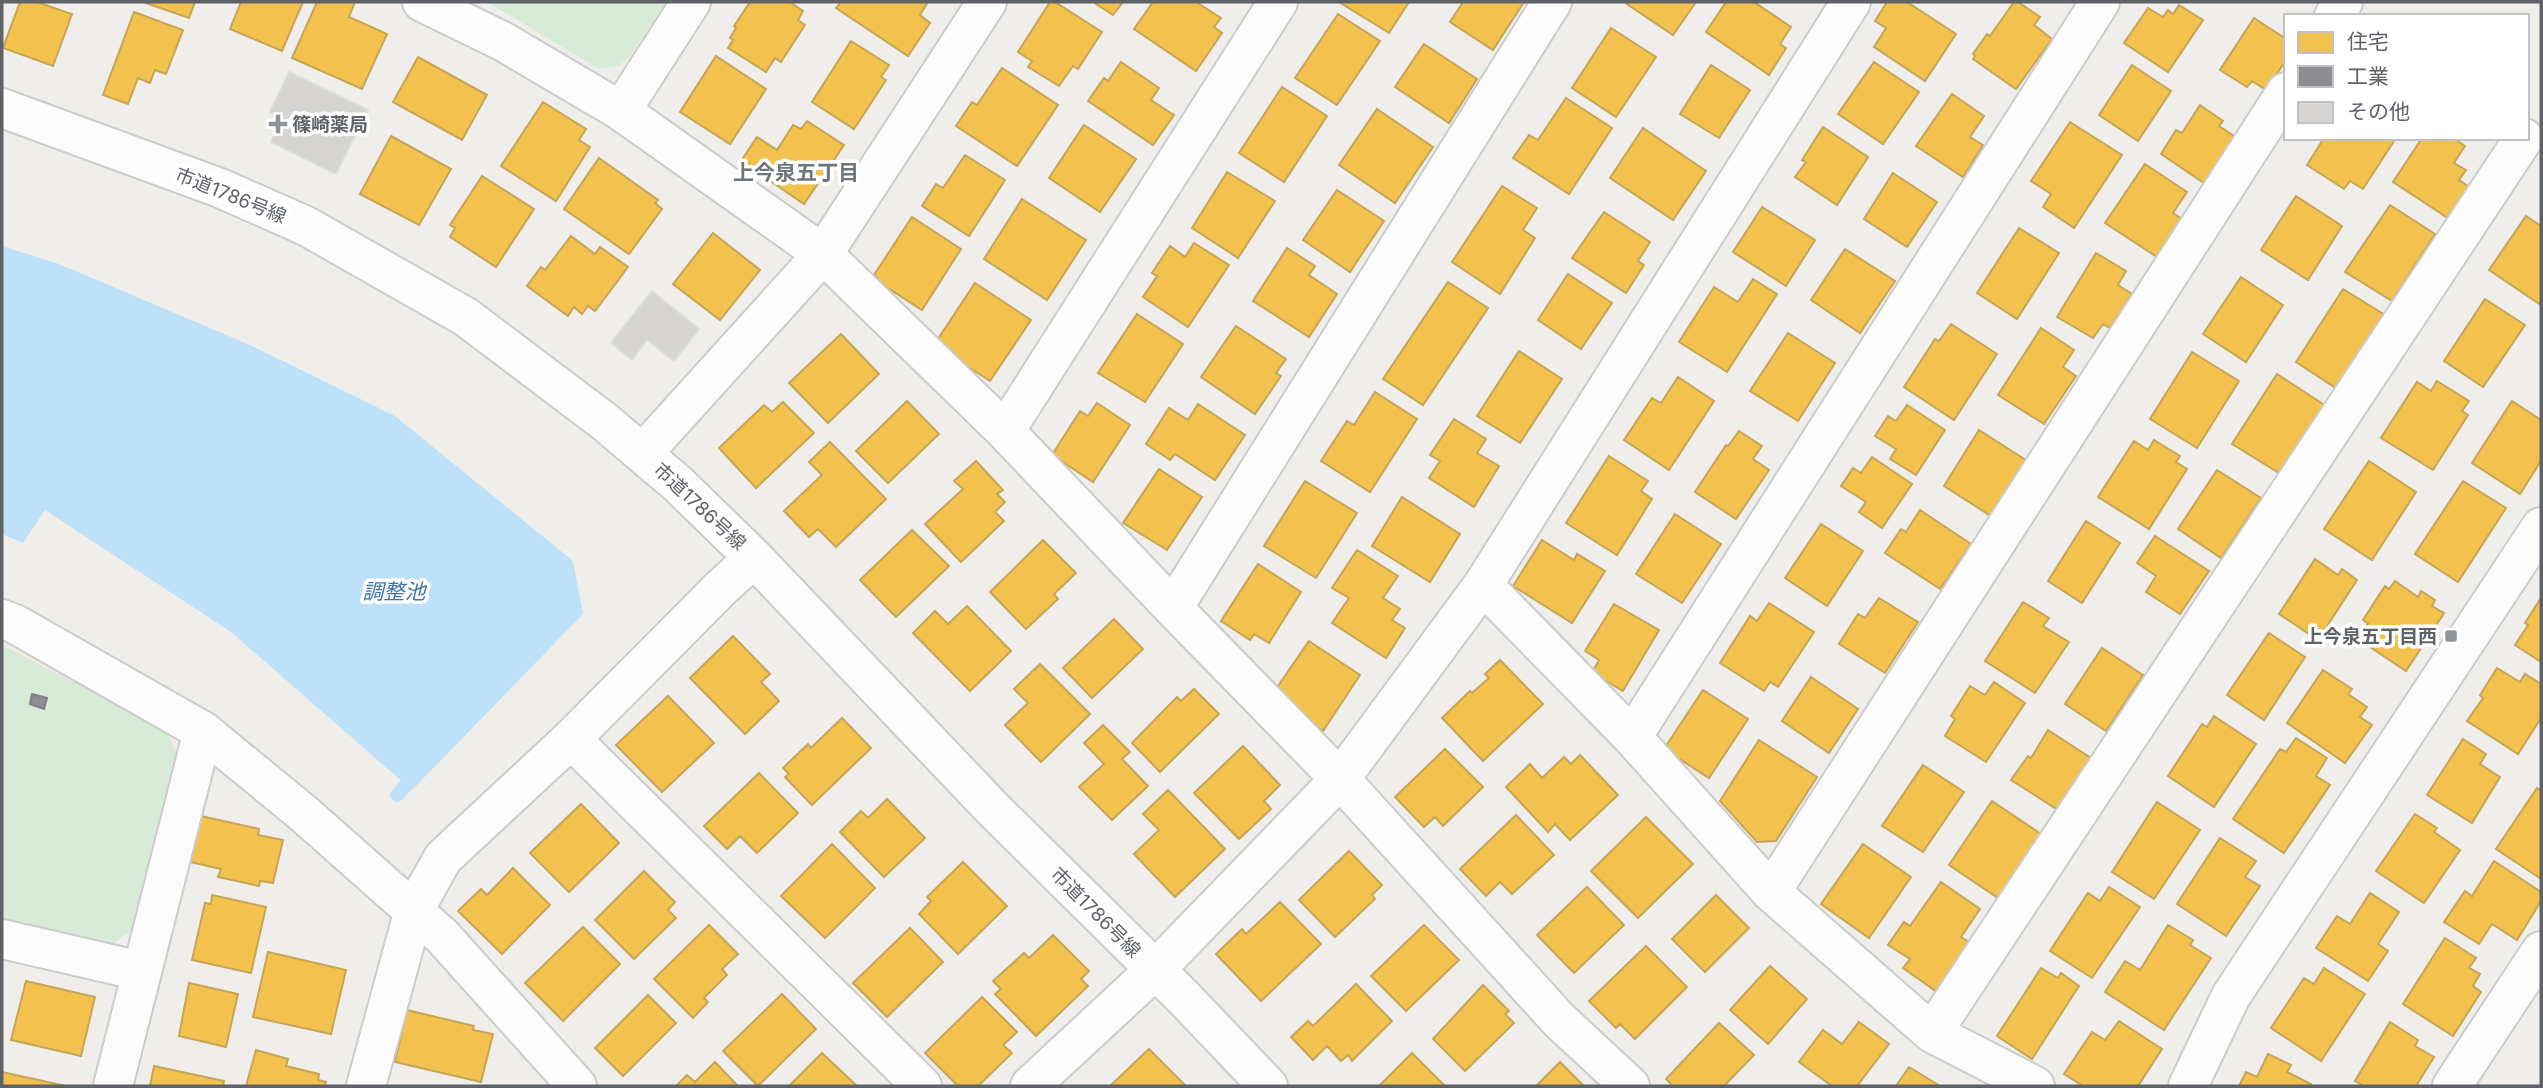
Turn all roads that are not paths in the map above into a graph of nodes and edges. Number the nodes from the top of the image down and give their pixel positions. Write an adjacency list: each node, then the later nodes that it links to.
1 (422, 2): 10 (street)
2 (691, 2): 10 (street)
3 (987, 2): 14 (street)
4 (1278, 2): 15 (street)
5 (1552, 2): 20 (street)
6 (1851, 2): 19 (street)
7 (2100, 2): 23 (street)
8 (2284, 95): 26 (street)
9 (2, 107): 16 (street, 市道1786号線)
10 (621, 111): 14 (street)
11 (2541, 113): 12 (street)
12 (2529, 131)
13 (2523, 140): 32 (street)
14 (823, 254): 15 (street); 16 (street)
15 (1005, 431): 20 (street)
16 (643, 453): 18 (street, 市道1786号線)
17 (2541, 527): 41 (street)
18 (754, 558): 24 (street); 30 (street, 市道1786号線)
19 (1483, 585): 23 (street); 25 (street)
20 (1173, 608): 25 (street)
21 (2, 619): 22 (street)
22 (203, 731): 27 (street); 31 (street)
23 (1632, 737): 26 (street)
24 (571, 739): 27 (street); 36 (street)
25 (1340, 779): 30 (street); 39 (street)
26 (1771, 892): 32 (street)
27 (414, 910): 34 (street); 35 (street)
28 (2, 939): 31 (street)
29 (2541, 951): 42 (street)
30 (1155, 970): 37 (street); 38 (street, 市道1786号線)
31 (141, 971): 33 (street)
32 (1932, 1033): 40 (street)
33 (114, 1086)
34 (366, 1086)
35 (577, 1086)
36 (922, 1086)
37 (1030, 1086)
38 (1268, 1086)
39 (1630, 1086)
40 (2035, 1086)
41 (2188, 1086)
42 (2452, 1086)

